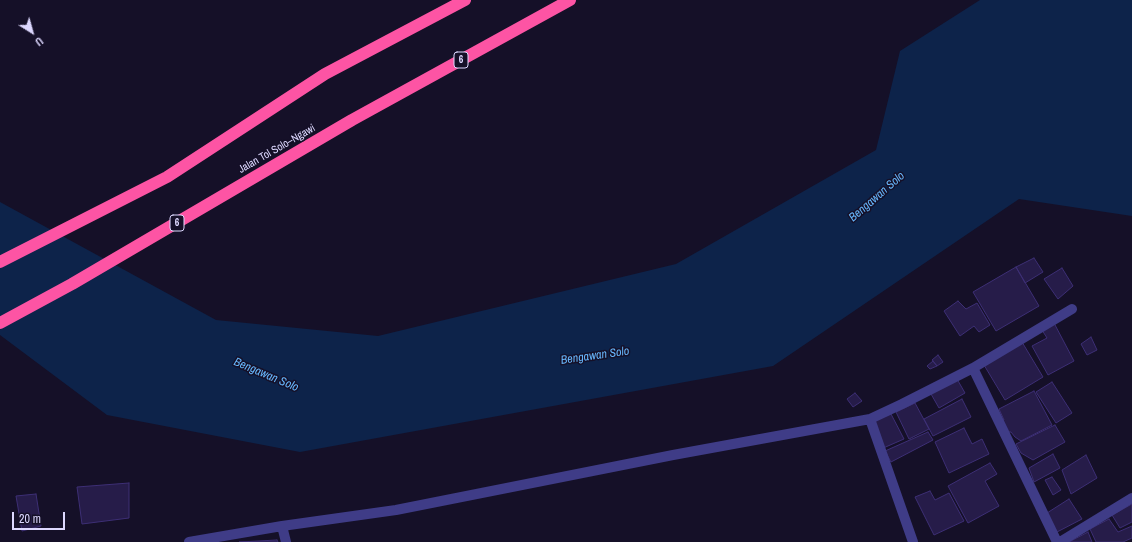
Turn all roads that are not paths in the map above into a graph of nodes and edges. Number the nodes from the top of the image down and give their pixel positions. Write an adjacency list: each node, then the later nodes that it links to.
1 (465, 0): 3 (highway)
2 (570, 0): 5 (highway, Jalan Tol Solo–Ngawi / 6)
3 (0, 262)
4 (1072, 309): 6 (street)
5 (0, 323)
6 (972, 368): 7 (street); 13 (street)
7 (870, 419): 9 (street); 12 (street)
8 (1132, 498): 14 (street)
9 (282, 526): 10 (street); 11 (street)
10 (189, 542)
11 (286, 542)
12 (914, 542)
13 (1057, 542)
14 (1060, 542)

